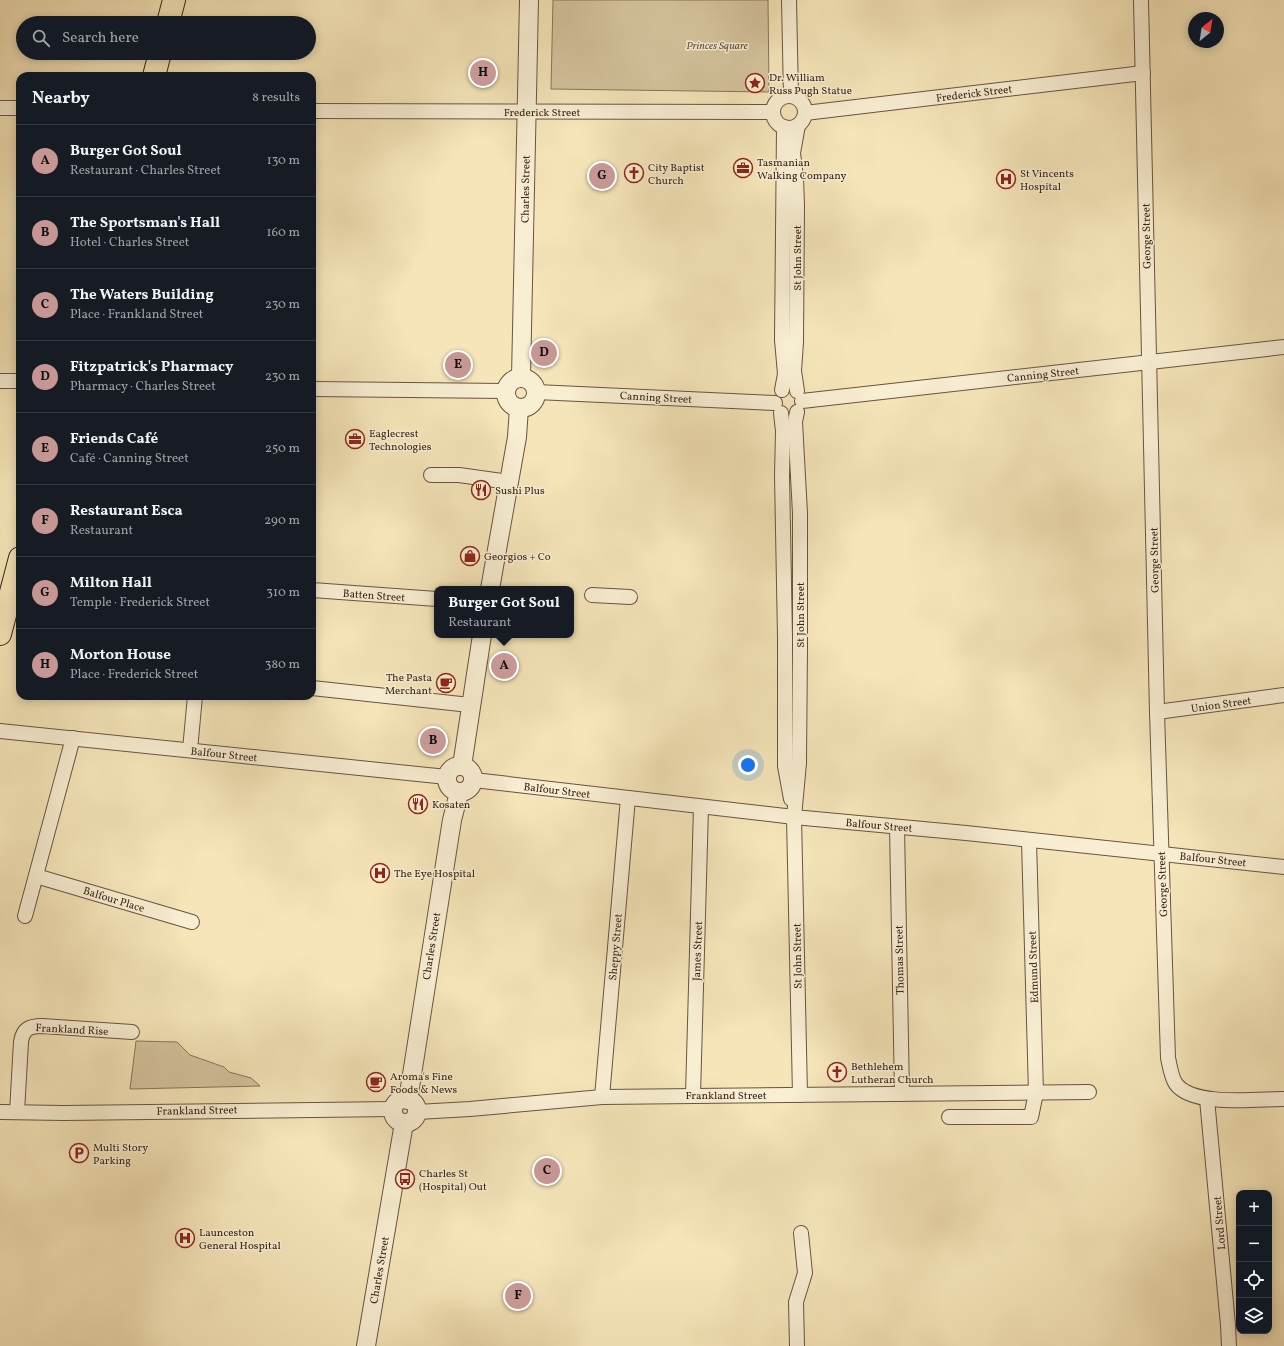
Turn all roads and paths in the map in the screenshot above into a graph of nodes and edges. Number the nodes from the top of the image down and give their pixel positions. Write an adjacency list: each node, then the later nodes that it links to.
1 (174, 0): 5 (highway)
2 (529, 0): 13 (street, Charles Street)
3 (789, 0): 9 (street)
4 (1141, 0): 8 (street, George Street)
5 (170, 16)
6 (158, 60): 7 (highway)
7 (155, 72)
8 (1143, 73): 15 (street, Frederick Street); 18 (street, George Street)
9 (791, 96): 14 (street); 15 (street)
10 (0, 108): 11 (street)
11 (16, 108)
12 (316, 111): 13 (street, Frederick Street)
13 (526, 111): 14 (street, Frederick Street); 19 (street, Charles Street)
14 (773, 112): 15 (street)
15 (795, 122): 16 (street, St John Street)
16 (789, 329): 23 (street, St John Street); 26 (street, St John Street)
17 (1284, 347): 18 (street, Canning Street)
18 (1149, 362): 26 (street, Canning Street); 49 (street, George Street)
19 (521, 378): 24 (street); 25 (street)
20 (0, 381): 21 (street)
21 (16, 382)
22 (316, 389): 24 (street)
23 (782, 390): 26 (street); 28 (street)
24 (505, 392): 27 (street)
25 (536, 392): 27 (street); 28 (street, Canning Street)
26 (799, 401): 28 (street); 30 (street, St John Street)
27 (519, 408): 32 (street)
28 (778, 408): 29 (street, St John Street)
29 (782, 455): 30 (street); 34 (street, St John Street)
30 (797, 455): 35 (street, St John Street)
31 (431, 475): 32 (street)
32 (508, 482): 36 (street)
33 (16, 573): 41 (highway)
34 (784, 580): 35 (street); 43 (street, St John Street)
35 (800, 580): 44 (street, St John Street)
36 (491, 586)
37 (316, 590): 40 (street, Batten Street)
38 (592, 595): 39 (street)
39 (630, 597)
40 (434, 599)
41 (0, 634)
42 (481, 638): 48 (street)
43 (785, 638): 44 (street); 59 (street, St John Street)
44 (800, 639): 59 (street, St John Street)
45 (316, 688): 48 (street)
46 (1284, 696): 49 (street, Union Street)
47 (195, 700): 52 (street)
48 (470, 705): 53 (street)
49 (1157, 712): 62 (street, George Street)
50 (0, 731): 51 (street, Balfour Street)
51 (73, 738): 52 (street, Balfour Street); 64 (street)
52 (190, 750): 54 (street, Balfour Street)
53 (462, 766): 54 (street); 55 (street)
54 (447, 776): 56 (street)
55 (474, 780): 56 (street); 57 (street, Balfour Street)
56 (459, 793): 76 (street, Charles Street)
57 (628, 798): 58 (street, Balfour Street); 73 (street, Sheppy Street)
58 (700, 807): 59 (street, Balfour Street); 71 (street, James Street)
59 (794, 817): 60 (street, Balfour Street); 72 (street, St John Street)
60 (897, 827): 61 (street, Balfour Street); 70 (street, Thomas Street)
61 (1029, 841): 62 (street, Balfour Street); 69 (street, Edmund Street)
62 (1161, 854): 63 (street, Balfour Street); 74 (street, George Street)
63 (1284, 868)
64 (36, 876): 65 (street); 66 (street, Balfour Place)
65 (25, 916)
66 (192, 922)
67 (132, 1032): 78 (street, Frankland Rise)
68 (1089, 1092): 69 (street, Frankland Street)
69 (1036, 1093): 70 (street, Frankland Street); 79 (street)
70 (902, 1094): 72 (street, Frankland Street)
71 (692, 1095): 72 (street, Frankland Street); 73 (street, Frankland Street)
72 (800, 1095)
73 (602, 1097): 76 (street, Frankland Street)
74 (1207, 1099): 75 (street); 83 (street, Lord Street)
75 (1284, 1100)
76 (406, 1111): 78 (street, Frankland Street); 81 (street, Charles Street)
77 (0, 1112): 78 (street, Frankland Street)
78 (17, 1112)
79 (949, 1117)
80 (801, 1233): 82 (street)
81 (366, 1346)
82 (797, 1346)
83 (1229, 1346)

